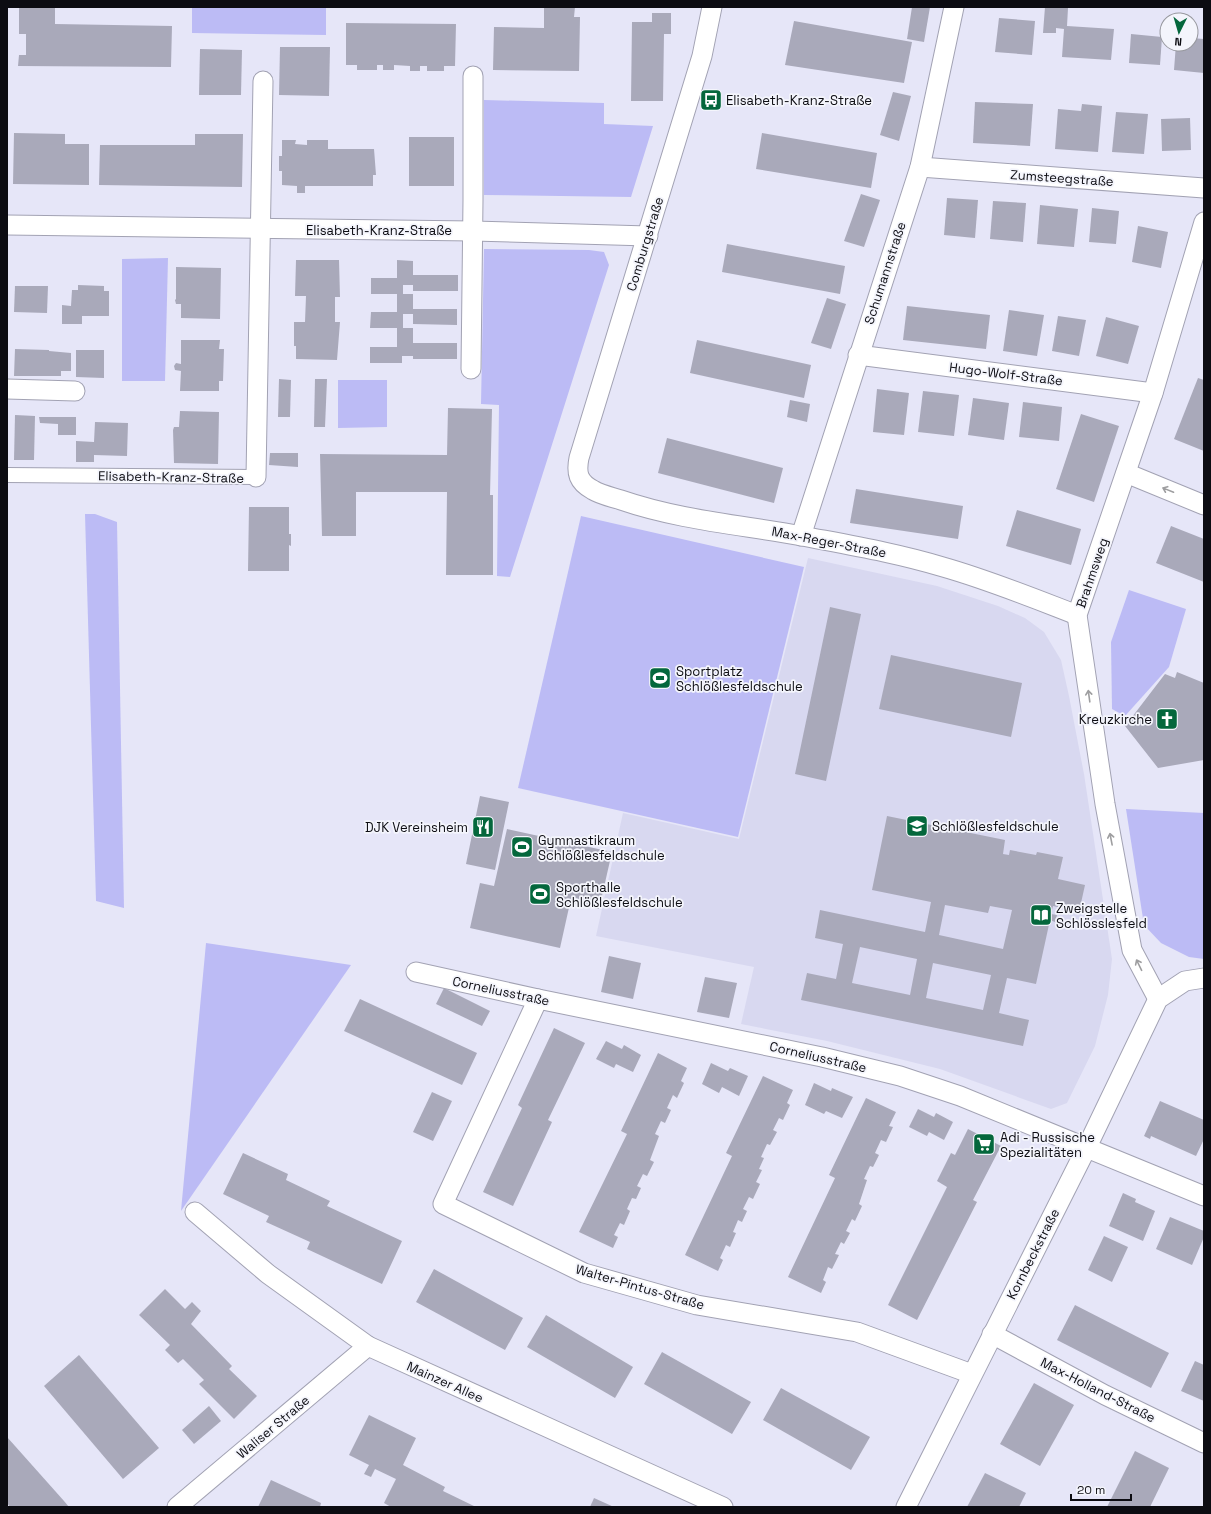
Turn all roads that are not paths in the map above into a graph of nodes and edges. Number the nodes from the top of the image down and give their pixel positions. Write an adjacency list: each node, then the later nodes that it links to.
1 (712, 7): 11 (street, Comburgstraße)
2 (954, 7): 5 (street, Schumannstraße)
3 (473, 76): 10 (street)
4 (263, 81): 9 (street, Elisabeth-Kranz-Straße)
5 (920, 167): 6 (street, Zumsteegstraße); 12 (street, Schumannstraße)
6 (1204, 188)
7 (1204, 222): 16 (street, Brahmsweg)
8 (7, 225): 9 (street, Elisabeth-Kranz-Straße)
9 (261, 229): 10 (street, Elisabeth-Kranz-Straße); 19 (street, Elisabeth-Kranz-Straße)
10 (473, 231): 11 (street, Elisabeth-Kranz-Straße); 13 (street)
11 (648, 236): 20 (street, Comburgstraße)
12 (858, 355): 16 (street, Hugo-Wolf-Straße); 22 (street, Schumannstraße)
13 (471, 369)
14 (7, 389): 15 (street)
15 (75, 390)
16 (1153, 393): 17 (street, Brahmsweg)
17 (1126, 473): 21 (street, one-way to 17); 23 (street, Brahmsweg)
18 (7, 475): 19 (street, Elisabeth-Kranz-Straße)
19 (256, 477)
20 (580, 479): 22 (street, Max-Reger-Straße)
21 (1204, 505)
22 (801, 536): 23 (street, Max-Reger-Straße)
23 (1077, 615): 27 (street, Brahmsweg, one-way to 23)
24 (416, 972): 26 (street, Corneliusstraße)
25 (1204, 978): 27 (street)
26 (538, 999): 28 (street, Corneliusstraße); 33 (street, Walter-Pintus-Straße)
27 (1158, 999): 28 (street, Kornbeckstraße)
28 (1087, 1147): 29 (street, Corneliusstraße); 31 (street, Kornbeckstraße)
29 (1204, 1196)
30 (195, 1212): 32 (street, Mainzer Allee)
31 (992, 1334): 33 (street, Kornbeckstraße); 34 (street, Max-Holland-Straße)
32 (368, 1346): 35 (street, Waliser Straße); 36 (street, Mainzer Allee)
33 (972, 1374): 37 (street, Kornbeckstraße)
34 (1204, 1443)
35 (177, 1507)
36 (724, 1507)
37 (906, 1507)

